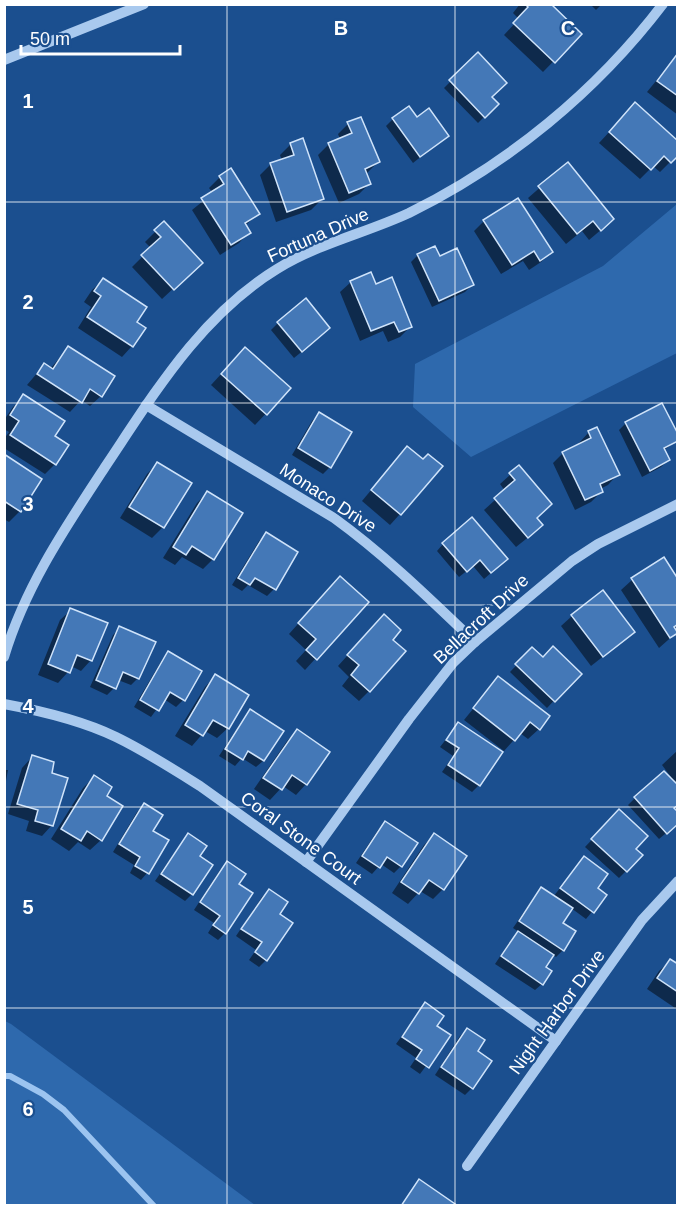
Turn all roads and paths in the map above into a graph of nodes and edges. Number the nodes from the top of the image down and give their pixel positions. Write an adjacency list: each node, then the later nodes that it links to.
1 (144, 4): 3 (street)
2 (663, 4): 4 (street, Fortuna Drive)
3 (4, 60)
4 (146, 405): 6 (street, Monaco Drive); 7 (street, Fortuna Drive)
5 (678, 504): 6 (street, Bellacroft Drive)
6 (475, 642): 9 (street, Bellacroft Drive)
7 (4, 657)
8 (4, 704): 9 (street, Coral Stone Court)
9 (306, 862): 11 (street, Coral Stone Court)
10 (678, 881): 11 (street, Night Harbor Drive)
11 (556, 1041): 12 (street, Night Harbor Drive)
12 (467, 1166)

